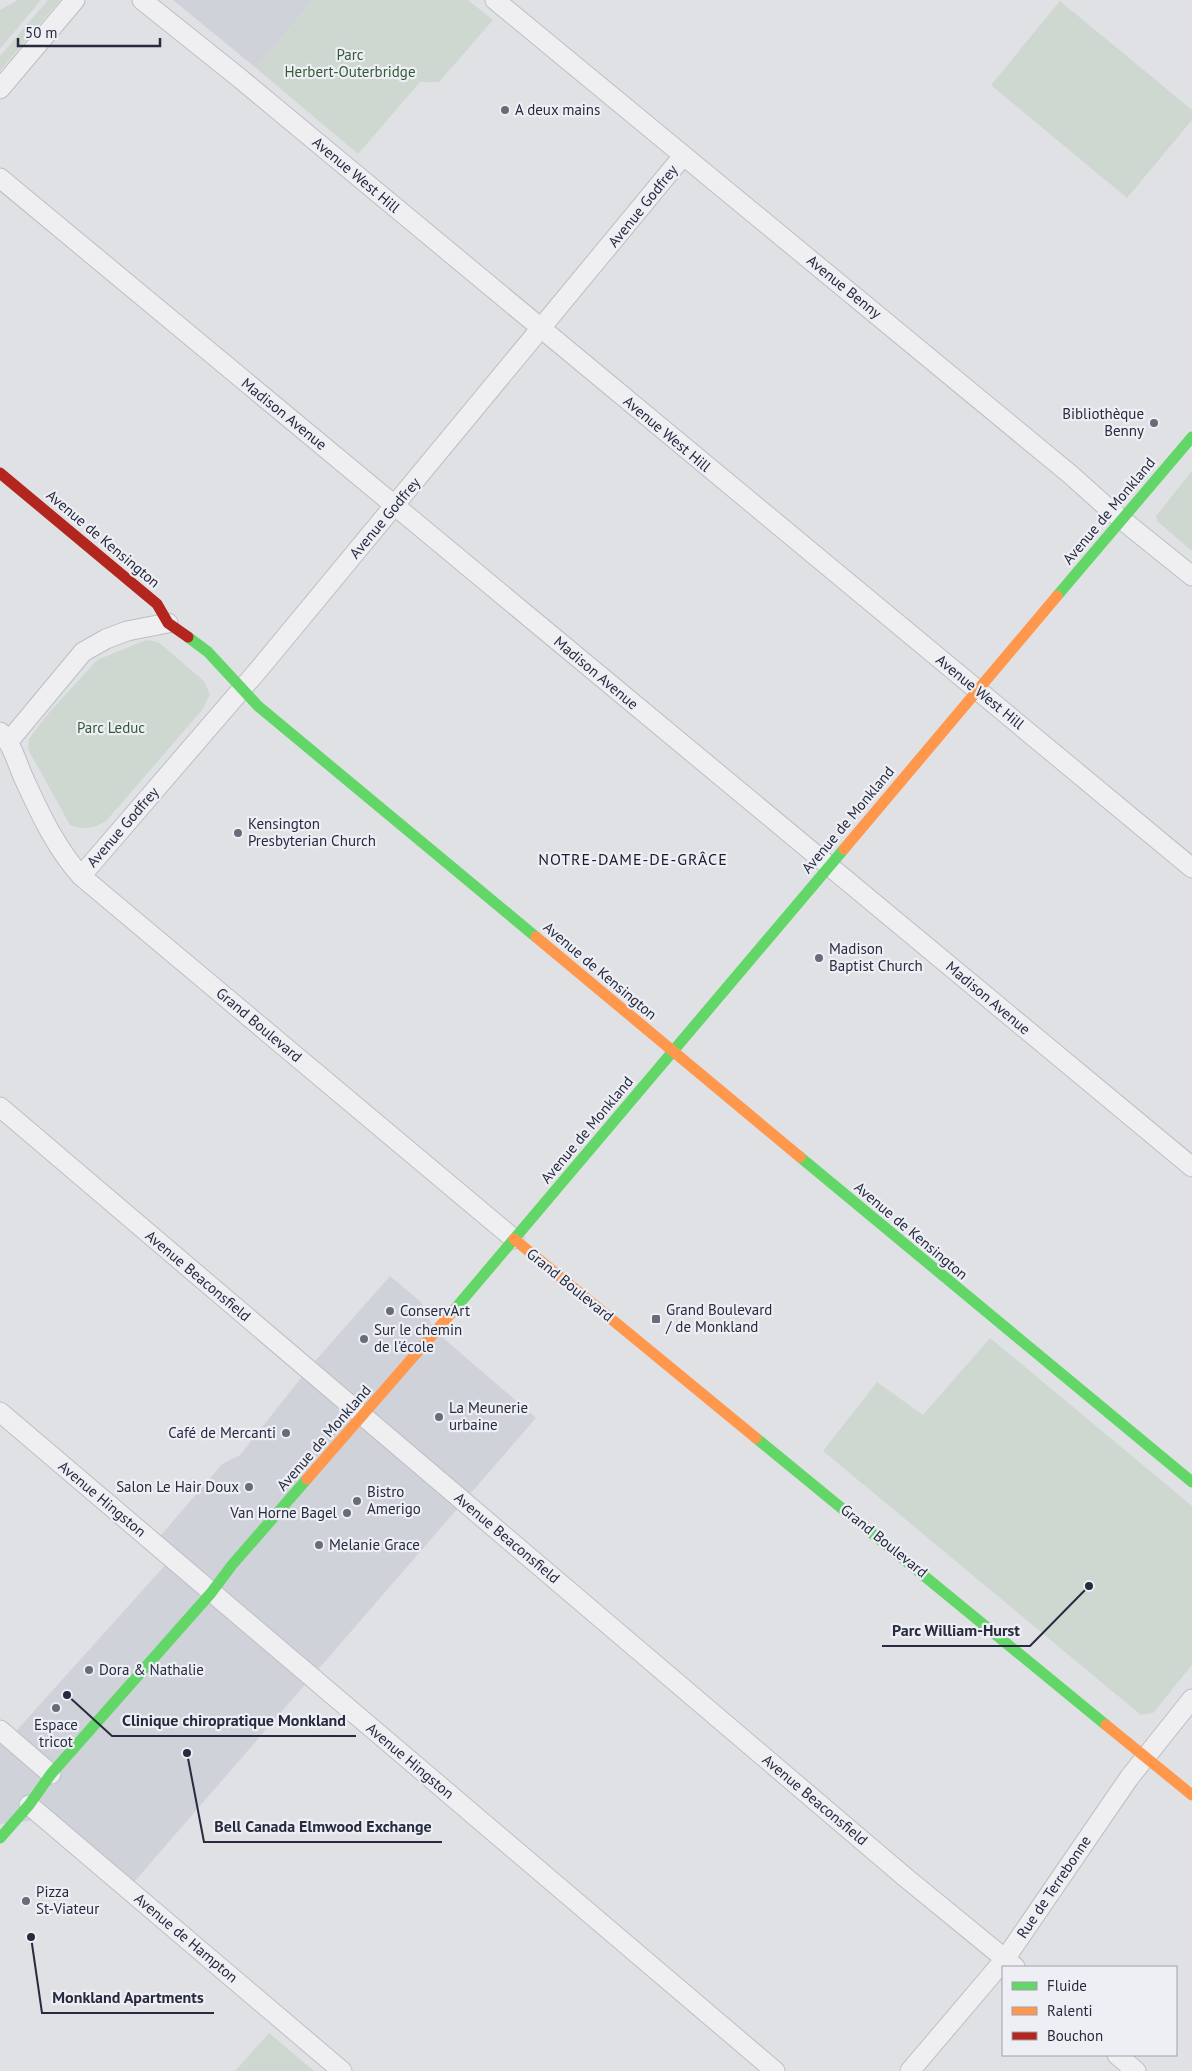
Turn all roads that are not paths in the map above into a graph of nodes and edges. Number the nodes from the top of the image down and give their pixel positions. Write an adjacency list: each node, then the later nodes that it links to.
1 (75, 0): 4 (street)
2 (142, 0): 7 (street, Avenue West Hill)
3 (496, 0): 5 (street, Avenue Benny)
4 (0, 89)
5 (683, 156): 7 (street, Avenue Godfrey); 11 (street, Avenue Benny)
6 (0, 178): 10 (street, Madison Avenue)
7 (542, 330): 10 (street, Avenue Godfrey); 15 (street, Avenue West Hill)
8 (1192, 437): 11 (street, Avenue de Monkland)
9 (0, 473): 13 (street, Avenue de Kensington)
10 (396, 506): 14 (street, Avenue Godfrey); 17 (street, Madison Avenue)
11 (1122, 519): 12 (street, Avenue Benny); 15 (street, Avenue de Monkland)
12 (1192, 576)
13 (168, 622): 14 (street, Avenue de Kensington); 16 (street)
14 (241, 690): 19 (street, Avenue Godfrey); 20 (street, Avenue de Kensington)
15 (978, 690): 17 (street, Avenue de Monkland); 18 (street, Avenue West Hill)
16 (4, 736): 19 (street, Grand Boulevard)
17 (829, 866): 20 (street, Avenue de Monkland); 22 (street, Madison Avenue)
18 (1192, 868)
19 (81, 876): 23 (street, Grand Boulevard)
20 (673, 1052): 23 (street, Avenue de Monkland); 26 (street, Avenue de Kensington)
21 (0, 1107): 25 (street, Avenue Beaconsfield)
22 (1192, 1167)
23 (514, 1239): 25 (street, Avenue de Monkland); 30 (street, Grand Boulevard)
24 (0, 1412): 27 (street, Avenue Hingston)
25 (364, 1415): 27 (street, Avenue de Monkland); 35 (street, Avenue Beaconsfield)
26 (1192, 1482)
27 (211, 1593): 31 (street, Avenue de Monkland); 39 (street, Avenue Hingston)
28 (1192, 1699): 30 (street, Rue de Terrebonne)
29 (0, 1730): 31 (street)
30 (1146, 1756): 32 (street, Grand Boulevard); 35 (street, Rue de Terrebonne)
31 (51, 1774): 33 (street, Avenue de Monkland)
32 (1192, 1795)
33 (29, 1805): 34 (street, Avenue de Monkland); 38 (street, Avenue de Hampton)
34 (0, 1838)
35 (1010, 1963)
36 (1002, 1972): 40 (street, Rue de Terrebonne)
37 (1118, 2056): 41 (street)
38 (342, 2071)
39 (775, 2071)
40 (910, 2071)
41 (1136, 2071)

